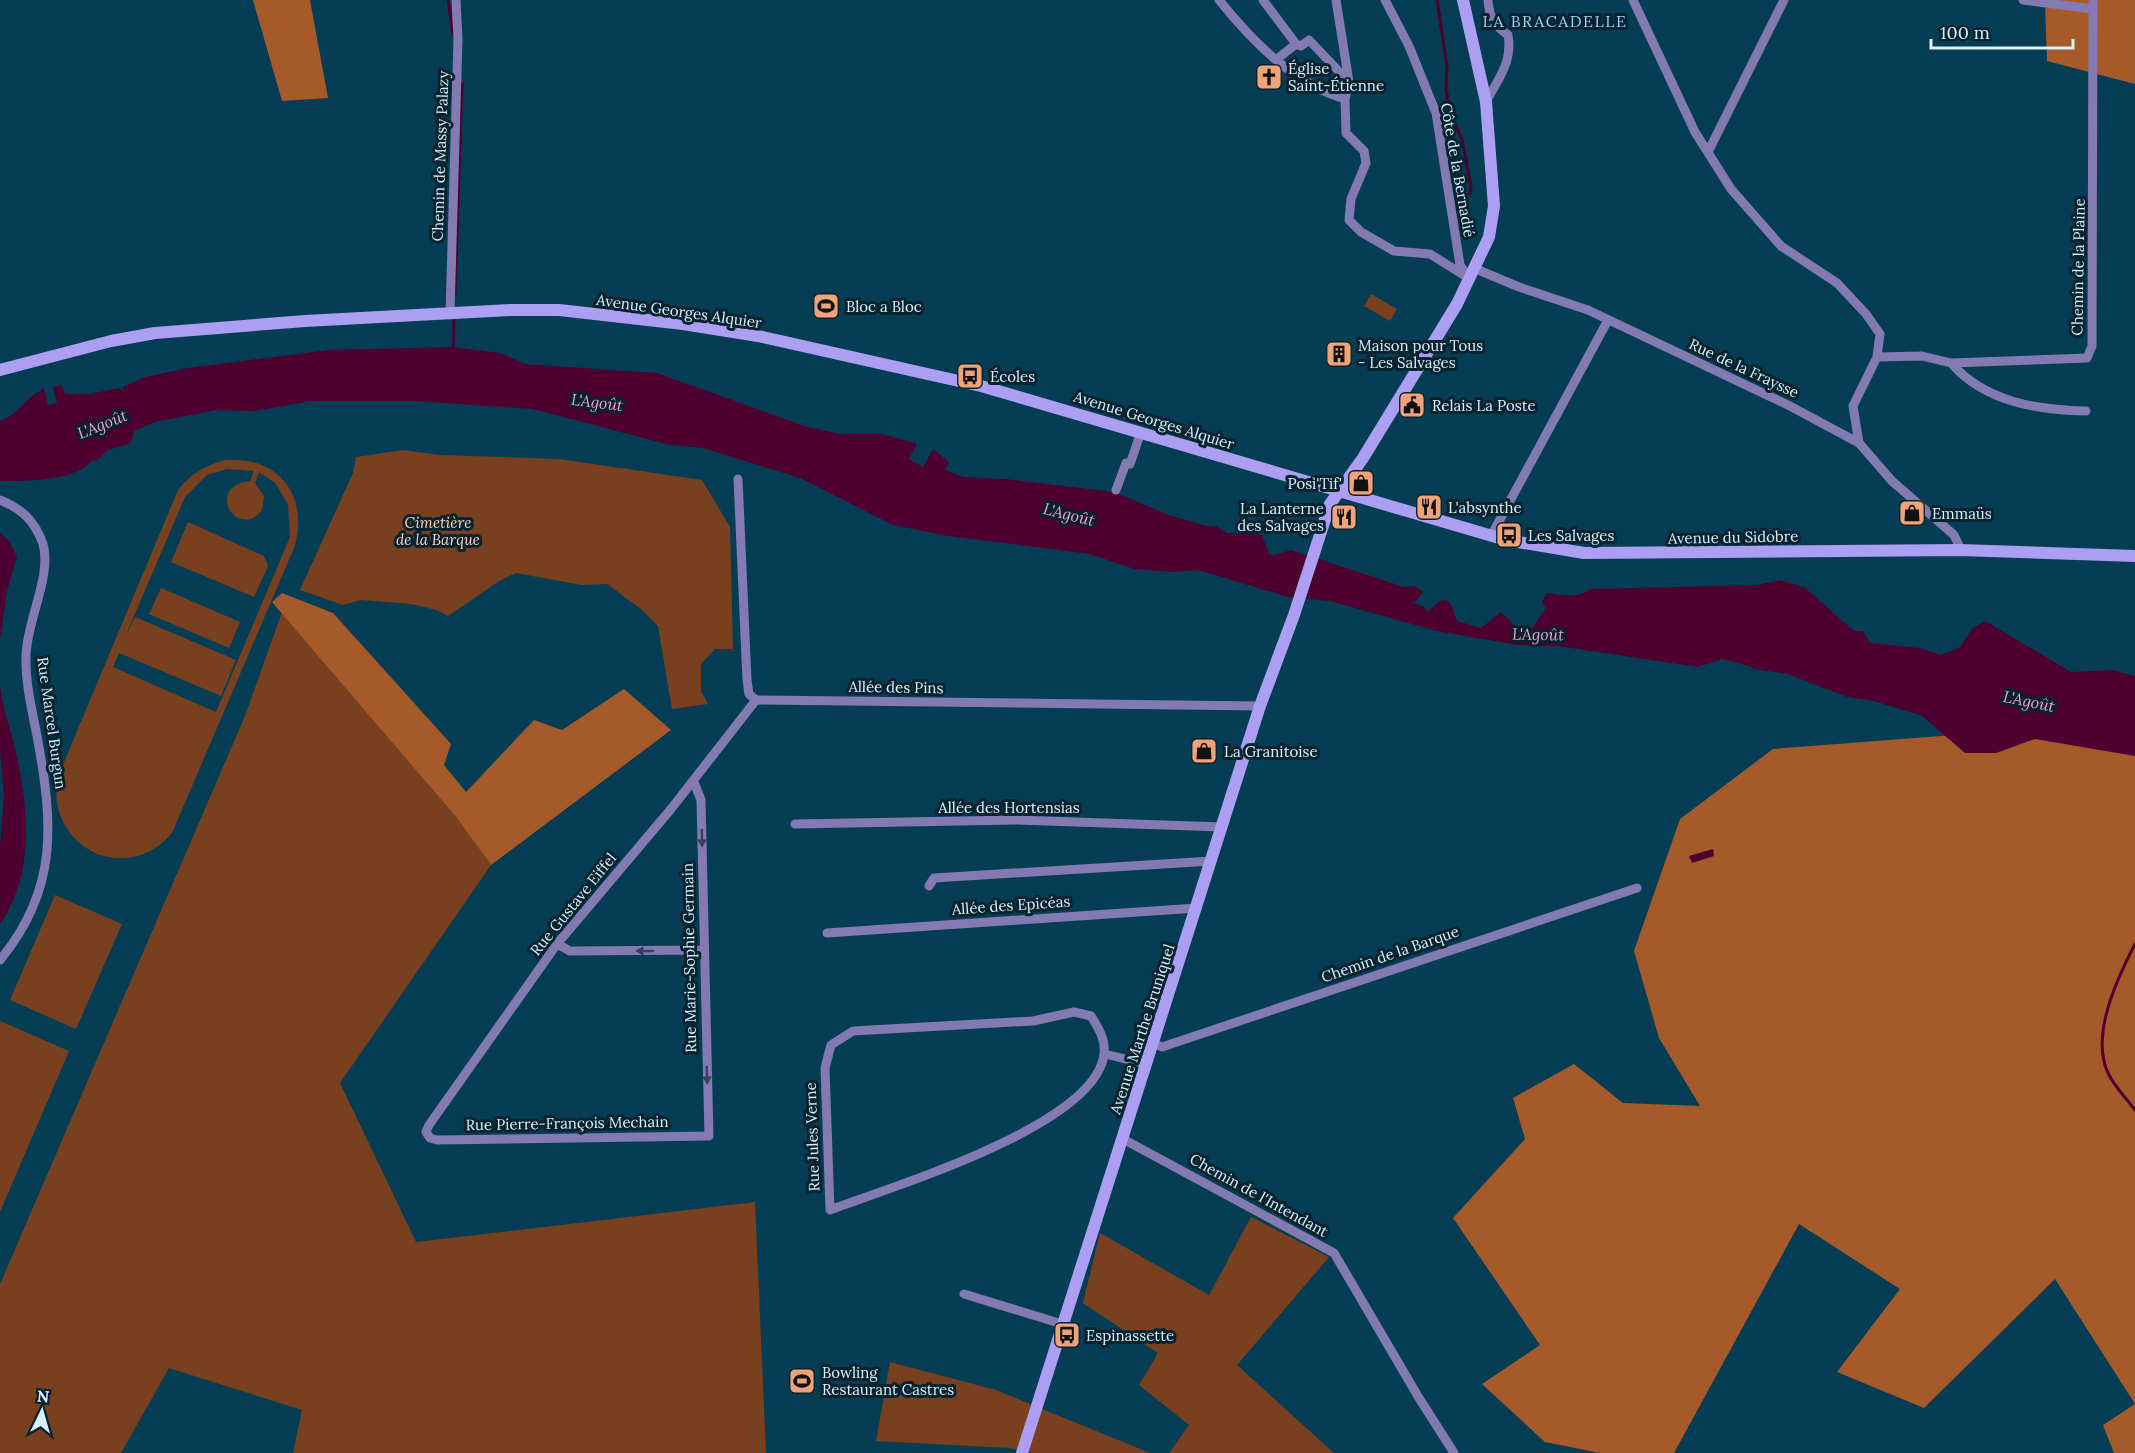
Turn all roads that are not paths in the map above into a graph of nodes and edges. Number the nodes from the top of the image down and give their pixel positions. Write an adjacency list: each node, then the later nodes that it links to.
1 (456, 0): 19 (street, Chemin de Massy Palazy)
2 (1219, 0): 13 (street)
3 (1263, 0): 12 (street)
4 (1336, 0): 14 (street)
5 (1385, 0): 18 (street, Côte de la Bernadié)
6 (1463, 0): 16 (main road, Avenue Marthe Bruniquel)
7 (1488, 0): 16 (street)
8 (1633, 0): 17 (street)
9 (1784, 0): 17 (street)
10 (2023, 0): 11 (street)
11 (2093, 4): 22 (street, Chemin de la Plaine)
12 (1296, 44): 13 (street); 14 (street)
13 (1276, 59): 15 (street)
14 (1349, 82): 15 (street)
15 (1345, 99): 18 (street, Rue de la Fraysse)
16 (1486, 102): 18 (main road, Avenue Marthe Bruniquel)
17 (1708, 152): 21 (street)
18 (1473, 274): 20 (street, Rue de la Fraysse); 29 (main road, Avenue Marthe Bruniquel)
19 (450, 313): 23 (main road, Avenue Georges Alquier); 25 (main road, Avenue Georges Alquier)
20 (1608, 320): 26 (street, Rue de la Fraysse); 31 (street)
21 (1877, 357): 22 (street, Chemin de la Plaine); 26 (street)
22 (1951, 363): 24 (street)
23 (0, 370)
24 (2086, 411)
25 (1141, 432): 28 (street); 29 (main road, Avenue Georges Alquier)
26 (1859, 443): 32 (street, Rue de la Fraysse)
27 (738, 479): 34 (street)
28 (1116, 490)
29 (1339, 492): 31 (main road, Avenue du Sidobre); 35 (main road, Avenue Marthe Bruniquel)
30 (0, 500): 46 (street, Rue Marcel Burgun)
31 (1491, 536): 32 (main road, Avenue du Sidobre)
32 (1961, 550): 33 (main road, Avenue du Sidobre)
33 (2135, 556)
34 (756, 700): 35 (street, Allée des Pins); 36 (street, Rue Gustave Eiffel)
35 (1260, 706): 38 (main road, Avenue Marthe Bruniquel)
36 (694, 782): 44 (street, Rue Gustave Eiffel); 45 (street, Rue Marie-Sophie Germain, one-way to 45)
37 (795, 824): 38 (street, Allée des Hortensias)
38 (1223, 827): 39 (main road, Avenue Marthe Bruniquel)
39 (1212, 861): 40 (street); 42 (main road, Avenue Marthe Bruniquel)
40 (929, 886)
41 (1637, 888): 47 (street, Chemin de la Barque)
42 (1197, 908): 43 (street, Allée des Epicéas); 47 (main road, Avenue Marthe Bruniquel)
43 (827, 933)
44 (557, 944): 45 (street, one-way to 44); 50 (street, Rue Gustave Eiffel)
45 (703, 950): 51 (street, Rue Marie-Sophie Germain, one-way to 51)
46 (0, 960)
47 (1153, 1043): 49 (main road, Avenue Marthe Bruniquel)
48 (1104, 1053): 48 (street, Rue Jules Verne); 49 (street)
49 (1146, 1064): 52 (main road, Avenue Marthe Bruniquel)
50 (427, 1135): 51 (street, Rue Pierre-François Mechain)
51 (709, 1136)
52 (1123, 1139): 54 (main road, Avenue Marthe Bruniquel); 56 (street, Chemin de l'Intendant)
53 (964, 1294): 54 (street)
54 (1062, 1324): 55 (main road, Avenue Marthe Bruniquel)
55 (1022, 1453)
56 (1454, 1453)

